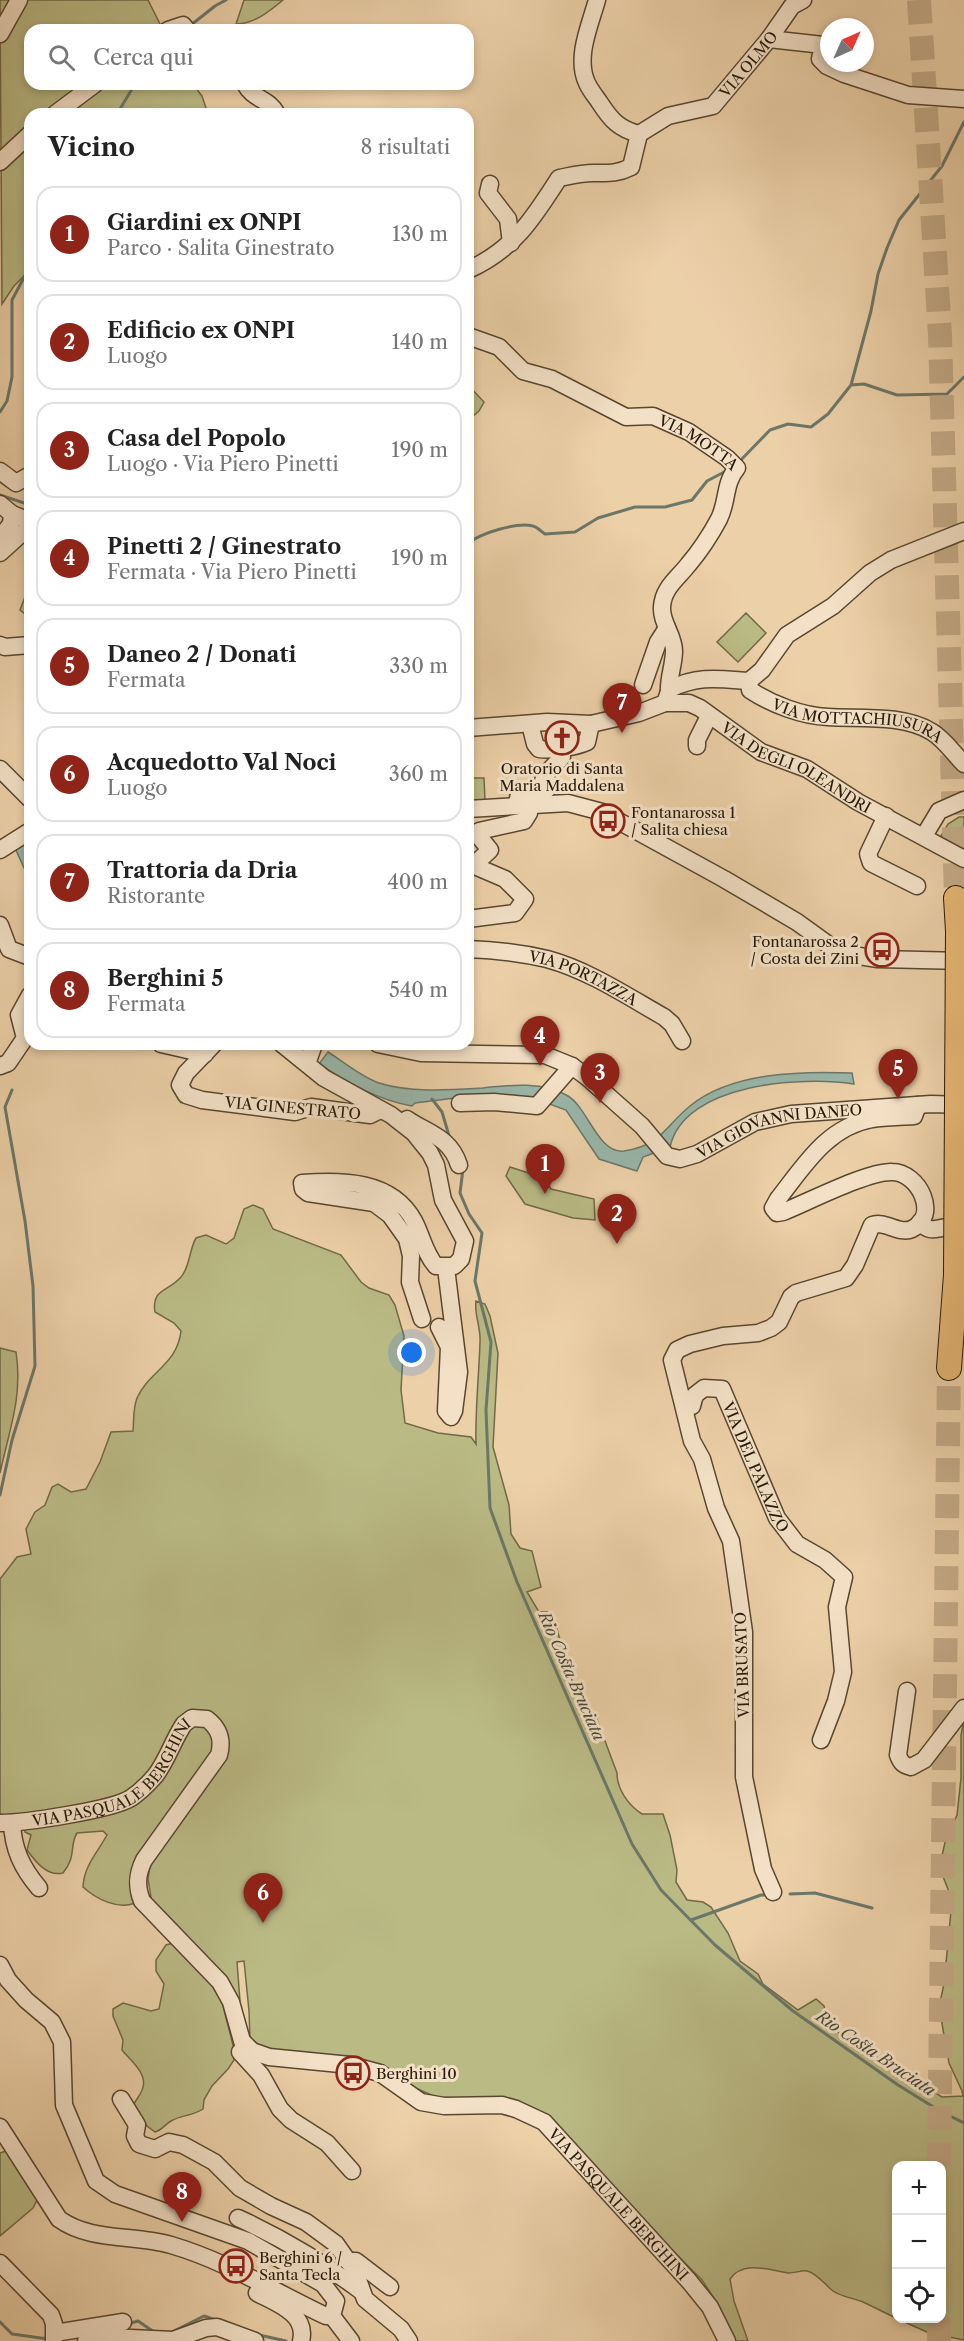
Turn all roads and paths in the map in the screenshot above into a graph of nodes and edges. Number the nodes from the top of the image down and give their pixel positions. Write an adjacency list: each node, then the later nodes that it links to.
1 (19, 0): 4 (street)
2 (597, 0): 11 (street)
3 (803, 0): 5 (street, VIA OLMO)
4 (0, 34)
5 (769, 39): 8 (street); 11 (street, VIA OLMO)
6 (87, 90): 9 (street)
7 (248, 90): 10 (street)
8 (964, 99)
9 (64, 108)
10 (274, 108)
11 (639, 134): 15 (street)
12 (24, 140): 13 (street)
13 (0, 162)
14 (490, 184): 15 (street)
15 (511, 243): 16 (street)
16 (474, 267)
17 (474, 338): 26 (street, VIA MOTTA)
18 (0, 471): 19 (street)
19 (24, 478)
20 (6, 509): 21 (street); 24 (street)
21 (24, 525)
22 (24, 529): 25 (street)
23 (964, 531): 29 (street)
24 (0, 538)
25 (0, 553)
26 (667, 628): 30 (street); 31 (street, VIA MOTTA)
27 (0, 645): 28 (street)
28 (24, 645)
29 (749, 681): 31 (street); 38 (street, VIA MOTTACHIUSURA)
30 (643, 685)
31 (667, 697): 32 (street, VIA DEGLI OLEANDRI); 34 (street)
32 (709, 716): 36 (street, VIA DEGLI OLEANDRI); 45 (street, VIA DEGLI OLEANDRI)
33 (530, 724): 34 (street); 35 (street); 37 (street)
34 (591, 724): 37 (street)
35 (474, 728)
36 (697, 746)
37 (558, 748): 43 (street)
38 (962, 763)
39 (0, 769): 40 (street)
40 (24, 793)
41 (964, 800): 47 (street)
42 (530, 806): 43 (street); 52 (street); 56 (street)
43 (506, 807): 44 (street)
44 (474, 808)
45 (886, 816): 47 (street, VIA DEGLI OLEANDRI); 50 (street, VIA DEGLI OLEANDRI)
46 (24, 835): 48 (street)
47 (924, 836): 49 (street, VIA DEGLI OLEANDRI)
48 (4, 848)
49 (964, 859)
50 (917, 886)
51 (956, 898): 81 (highway, bridge)
52 (474, 918)
53 (0, 925): 55 (street)
54 (474, 949): 59 (street, VIA PORTAZZA)
55 (24, 955)
56 (964, 961)
57 (24, 1006): 58 (street)
58 (24, 1028)
59 (682, 1041)
60 (24, 1044): 68 (street)
61 (208, 1050): 74 (street, VIA GINESTRATO)
62 (289, 1050): 67 (street, VIA GINESTRATO)
63 (312, 1050): 67 (street)
64 (407, 1050): 65 (street)
65 (444, 1050)
66 (464, 1050): 69 (street)
67 (307, 1065): 70 (street, VIA GINESTRATO)
68 (0, 1066)
69 (572, 1066): 71 (street); 72 (street, VIA GIOVANNI DANEO)
70 (324, 1078): 74 (street, VIA GINESTRATO); 75 (street)
71 (459, 1103)
72 (918, 1105): 73 (street, VIA GIOVANNI DANEO); 76 (street)
73 (964, 1105)
74 (380, 1110): 75 (street, VIA GINESTRATO)
75 (414, 1133): 78 (street, VIA GINESTRATO)
76 (920, 1222): 77 (street); 82 (street)
77 (964, 1230)
78 (446, 1268): 79 (street); 80 (street)
79 (422, 1319)
80 (439, 1327)
81 (949, 1368)
82 (686, 1408): 85 (street, VIA DEL PALAZZO); 88 (street, VIA BRUSATO)
83 (908, 1691): 84 (street)
84 (964, 1708)
85 (821, 1740)
86 (6, 1823): 87 (street, VIA PASQUALE BERGHINI); 90 (street, VIA PASQUALE BERGHINI)
87 (39, 1888)
88 (773, 1892)
89 (0, 1965): 100 (street)
90 (245, 2046): 93 (street, VIA PASQUALE BERGHINI); 110 (street, VIA PASQUALE BERGHINI)
91 (121, 2099): 95 (street)
92 (0, 2127): 96 (street)
93 (352, 2171)
94 (237, 2218): 99 (street)
95 (348, 2261): 98 (street); 99 (street)
96 (214, 2262): 100 (street); 106 (street)
97 (0, 2263): 102 (street)
98 (390, 2287)
99 (361, 2291): 109 (street)
100 (332, 2316): 107 (street); 108 (street)
101 (123, 2322): 102 (street)
102 (55, 2337)
103 (173, 2340): 104 (street); 105 (street)
104 (86, 2341)
105 (255, 2341)
106 (301, 2341)
107 (339, 2341)
108 (351, 2341)
109 (409, 2341)
110 (727, 2341)

